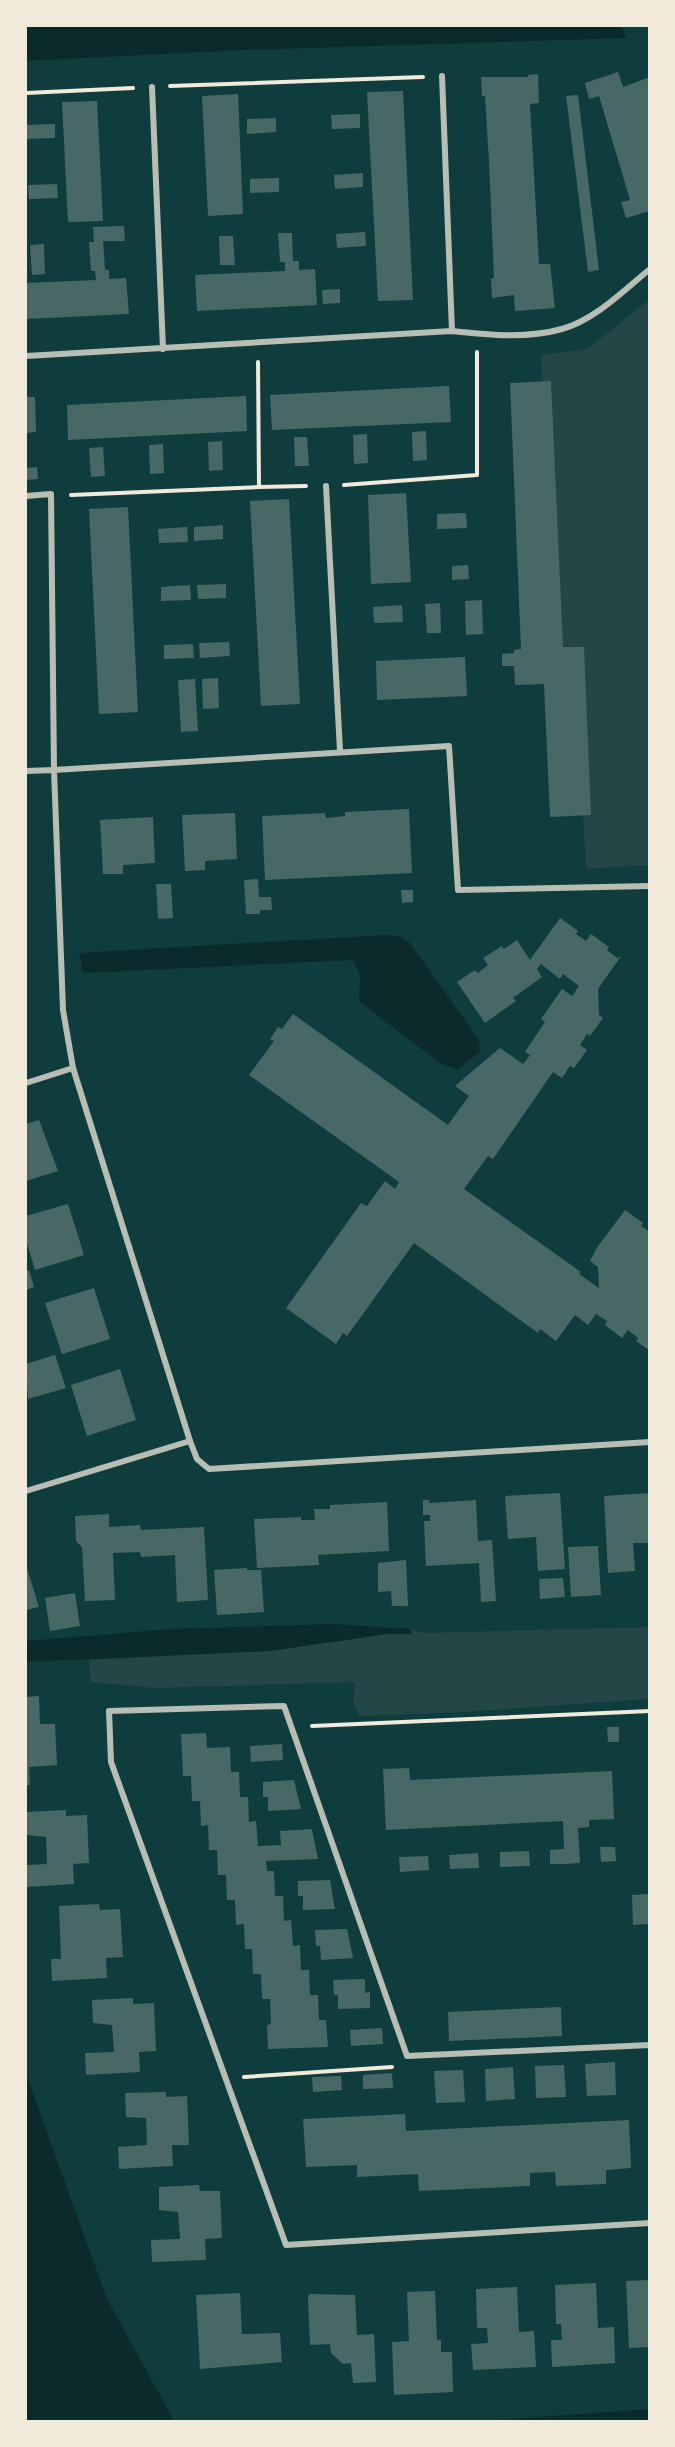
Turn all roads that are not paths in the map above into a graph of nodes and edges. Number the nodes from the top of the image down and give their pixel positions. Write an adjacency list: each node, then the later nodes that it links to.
1 (442, 76): 4 (street)
2 (152, 87): 5 (street)
3 (650, 269): 4 (street)
4 (452, 331): 5 (street)
5 (164, 350): 6 (street)
6 (26, 356)
7 (326, 486): 9 (street)
8 (26, 496): 10 (street)
9 (340, 751): 10 (street); 12 (street)
10 (54, 770): 11 (street); 13 (street)
11 (26, 771)
12 (650, 886)
13 (73, 1068): 14 (street); 15 (street)
14 (26, 1083)
15 (190, 1441): 16 (street); 17 (street)
16 (650, 1442)
17 (26, 1491)
18 (650, 2045): 19 (street)
19 (650, 2223)

